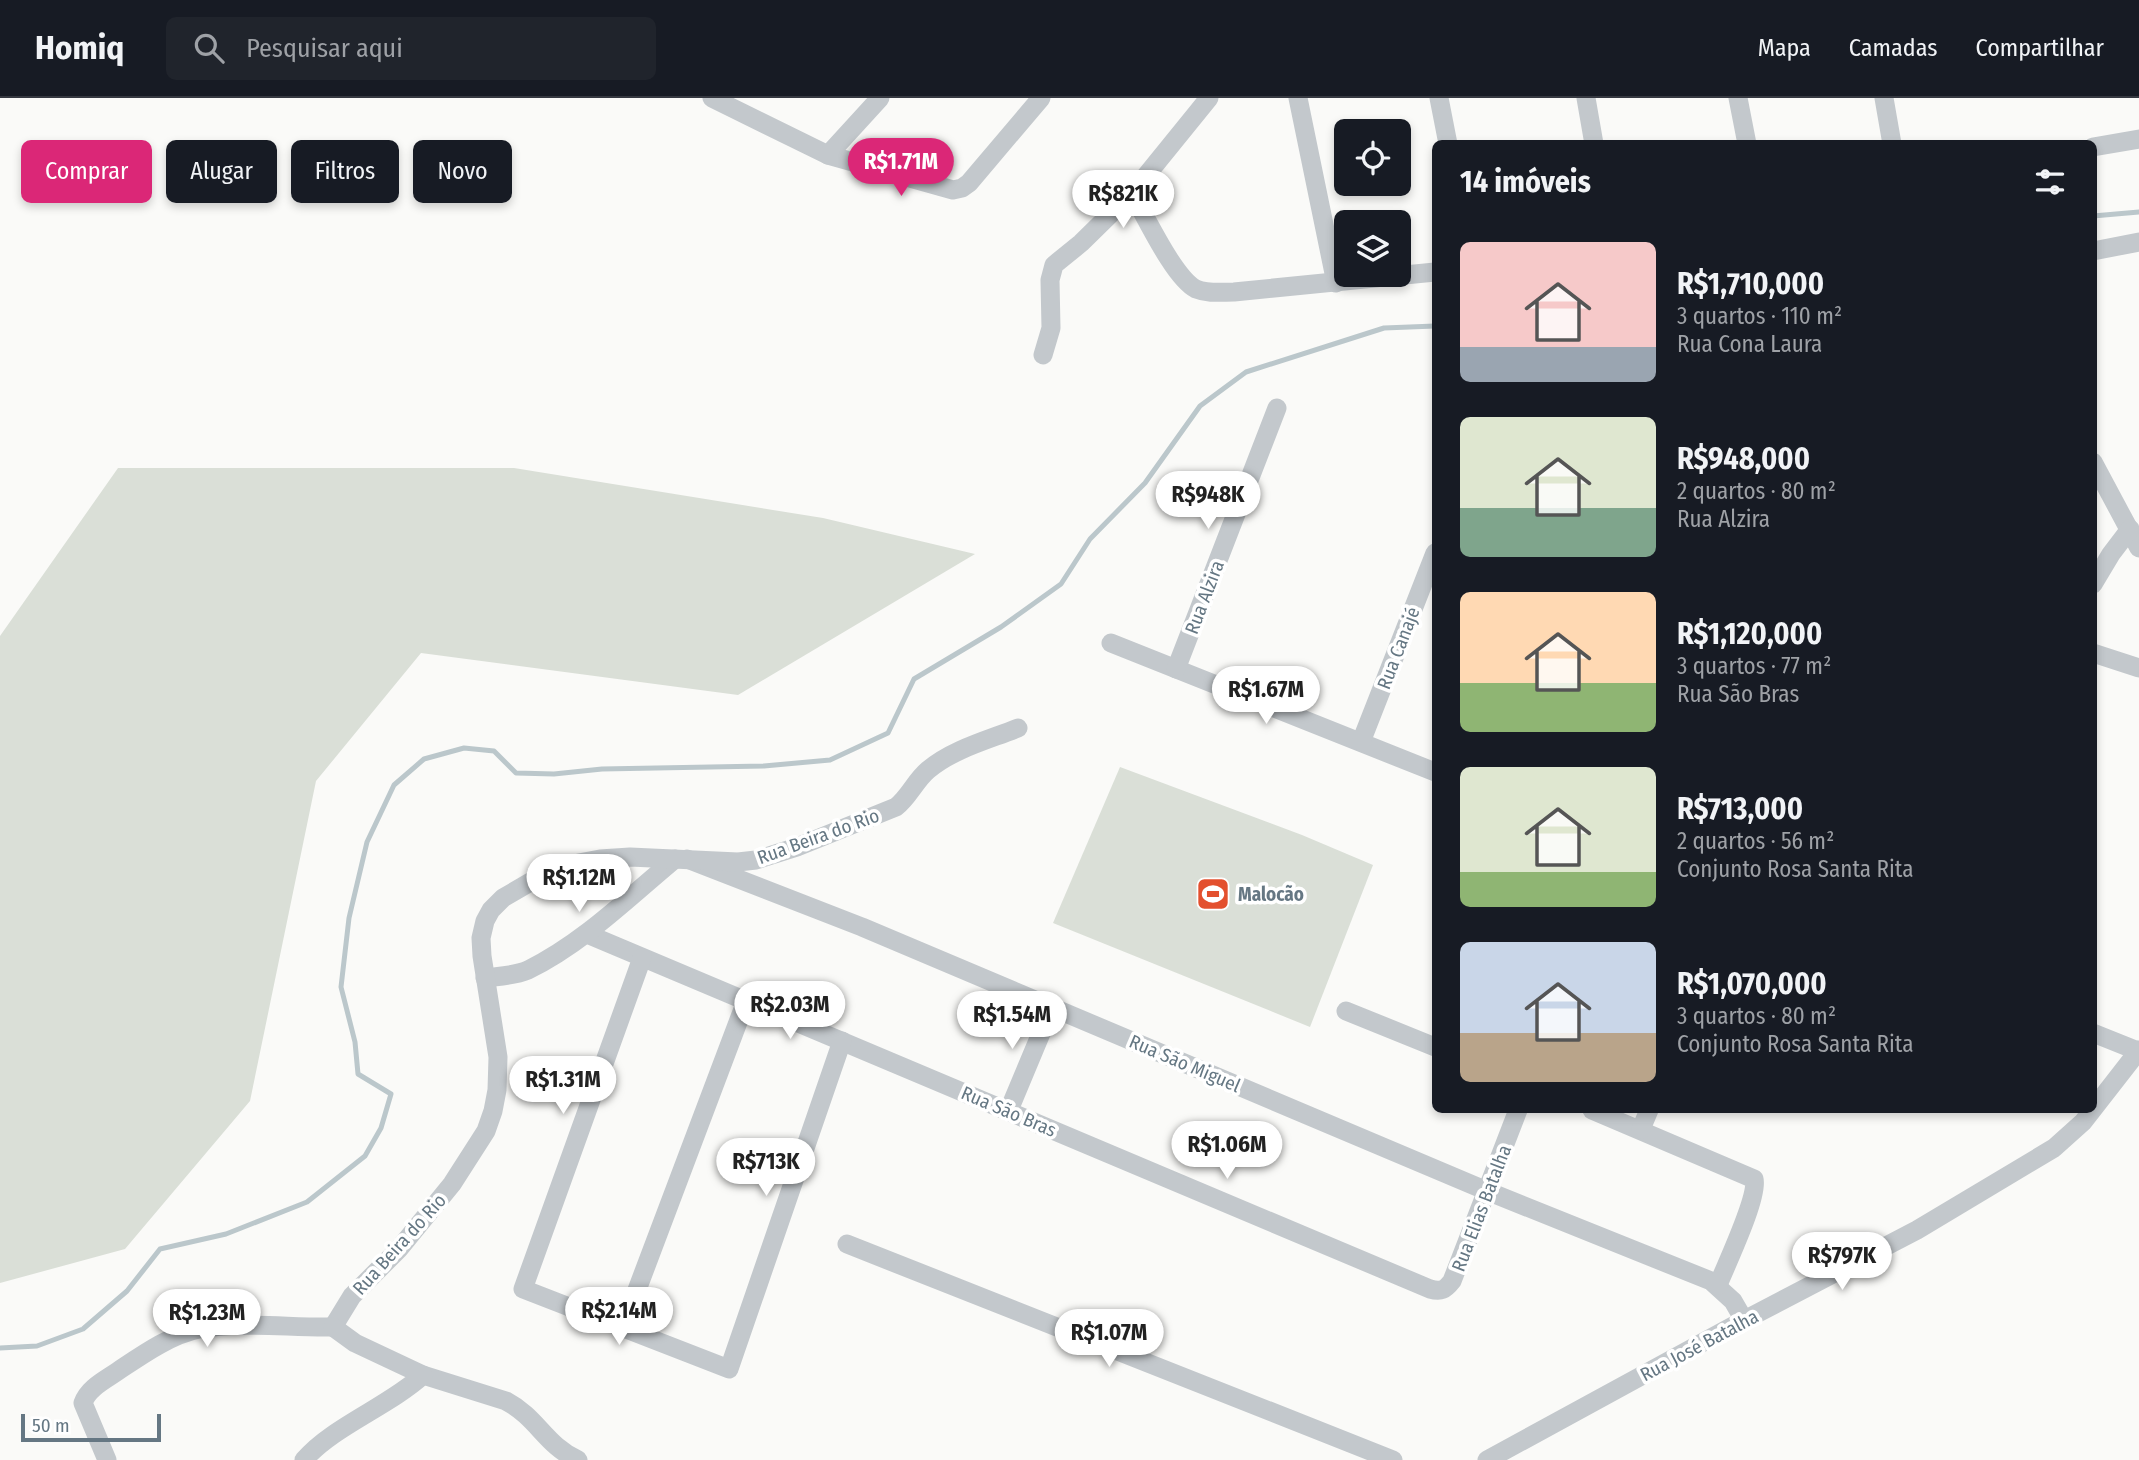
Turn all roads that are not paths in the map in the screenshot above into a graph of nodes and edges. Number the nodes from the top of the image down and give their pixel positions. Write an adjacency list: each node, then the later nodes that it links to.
1 (712, 98): 16 (street)
2 (880, 98): 16 (street)
3 (1041, 98): 16 (street)
4 (1209, 98): 17 (street)
5 (1298, 98): 21 (street)
6 (1439, 98): 11 (street)
7 (1586, 98): 12 (street)
8 (1738, 98): 13 (street)
9 (1884, 98): 14 (street)
10 (2139, 139): 15 (street)
11 (1447, 140)
12 (1593, 140)
13 (1746, 140)
14 (1891, 140)
15 (2097, 146)
16 (828, 155)
17 (1132, 193): 23 (street); 24 (street)
18 (2139, 242): 19 (street)
19 (2097, 250)
20 (1432, 272): 22 (street)
21 (1334, 273)
22 (1411, 275)
23 (1334, 283)
24 (1043, 355)
25 (1277, 408): 34 (street, Rua Alzira)
26 (2097, 469): 27 (street)
27 (2130, 530): 28 (street); 30 (street)
28 (2139, 548)
29 (1432, 561): 36 (street, Rua Canajé)
30 (2097, 577)
31 (1111, 643): 34 (street)
32 (2097, 654): 33 (street)
33 (2139, 668)
34 (1176, 669): 36 (street)
35 (1018, 728): 38 (street, Rua Beira do Rio)
36 (1361, 742): 37 (street)
37 (1432, 771)
38 (681, 859): 39 (street); 41 (street, Rua Beira do Rio); 43 (street, Rua São Miguel)
39 (587, 934): 40 (street, Rua São Bras); 41 (street)
40 (642, 958): 42 (street, Rua São Bras); 61 (street)
41 (485, 978): 62 (street, Rua Beira do Rio)
42 (746, 1001): 46 (street, Rua São Bras); 61 (street)
43 (1052, 1007): 50 (street); 56 (street, Rua São Miguel)
44 (1346, 1011): 47 (street)
45 (2097, 1035): 48 (street)
46 (842, 1041): 50 (street, Rua São Bras); 61 (street)
47 (1432, 1046)
48 (2138, 1051): 49 (street, Rua José Batalha)
49 (2097, 1104)
50 (1009, 1110): 59 (street, Rua São Bras)
51 (1517, 1113): 56 (street, Rua Elias Batalha)
52 (1600, 1113): 55 (street)
53 (1648, 1113): 55 (street)
54 (2090, 1113): 60 (street, Rua José Batalha)
55 (1641, 1129): 58 (street)
56 (1487, 1191): 58 (street, Rua São Miguel); 59 (street, Rua Elias Batalha)
57 (847, 1244): 67 (street)
58 (1718, 1285): 60 (street, Rua São Miguel)
59 (1430, 1289)
60 (1744, 1320): 68 (street, Rua José Batalha)
61 (623, 1326)
62 (333, 1328): 63 (street); 64 (street)
63 (423, 1375): 65 (street); 66 (street)
64 (107, 1460)
65 (304, 1460)
66 (578, 1460)
67 (1392, 1460)
68 (1487, 1460)

